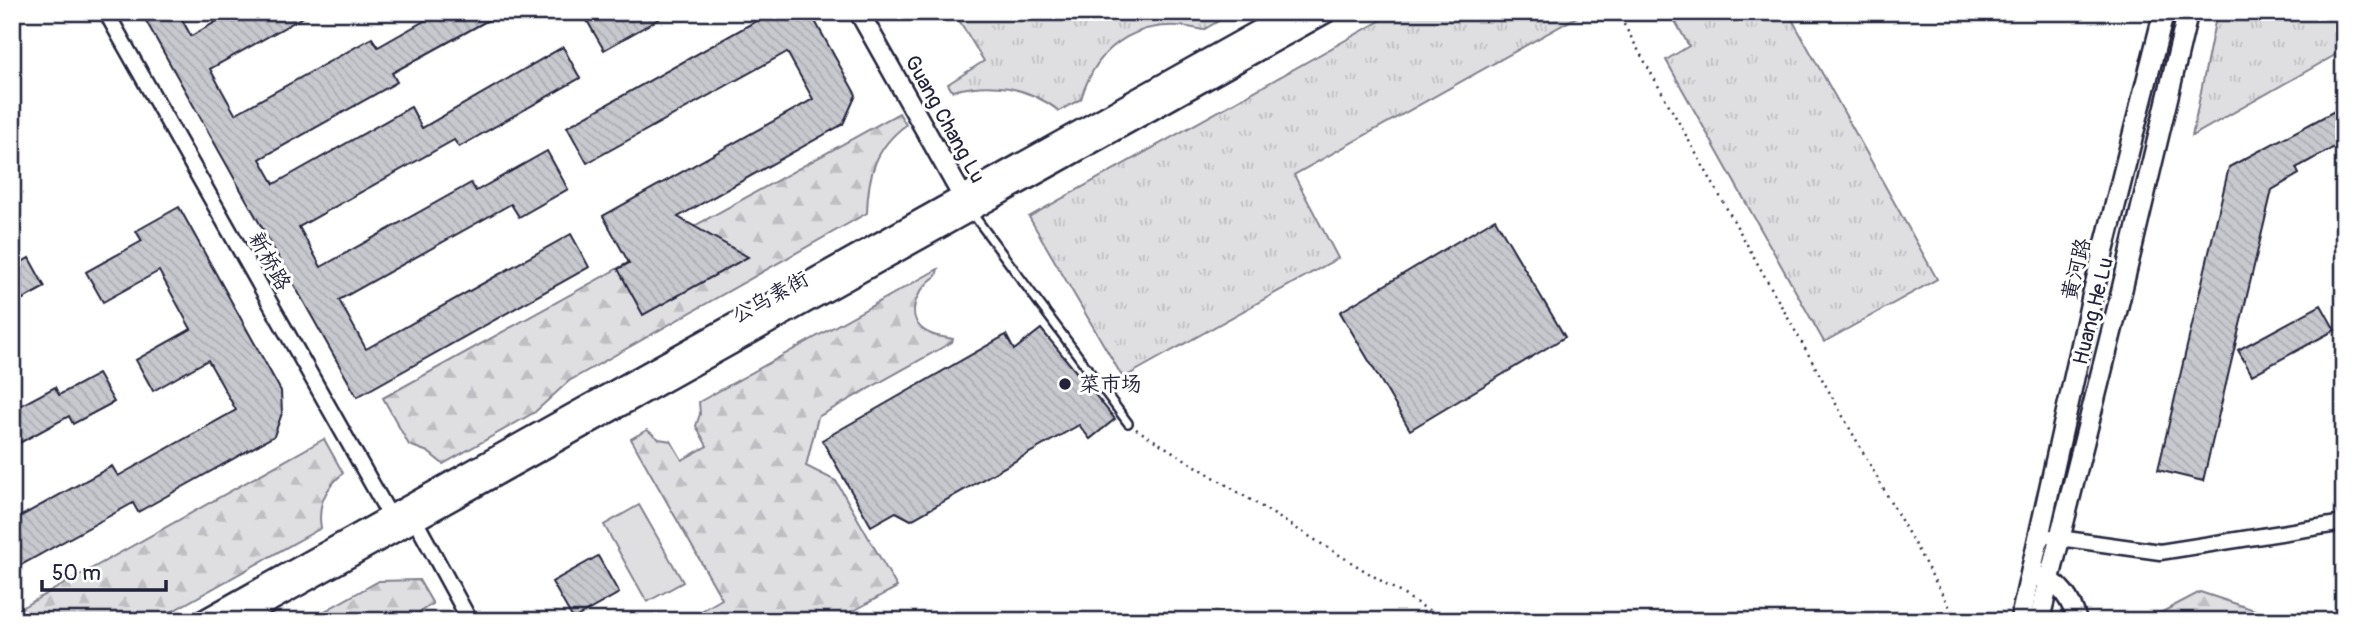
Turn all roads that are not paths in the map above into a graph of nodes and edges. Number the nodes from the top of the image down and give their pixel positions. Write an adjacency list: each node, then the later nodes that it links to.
1 (106, 12): 10 (street, 新桥路)
2 (859, 12): 7 (street, Guang Chang Lu)
3 (1292, 12): 7 (main road, 公乌素街)
4 (1327, 12): 7 (main road, 公乌素街)
5 (2164, 12): 12 (main road, 黄河路)
6 (2188, 12): 12 (main road, Huang He Lu)
7 (966, 204): 8 (lane); 9 (main road, 公乌素街); 10 (main road, 公乌素街)
8 (1128, 424)
9 (415, 520): 10 (main road, 公乌素街); 16 (street)
10 (393, 523): 14 (main road, 公乌素街); 15 (main road, 公乌素街)
11 (2344, 523): 12 (street)
12 (2050, 537): 13 (main road, Huang He Lu)
13 (2040, 576): 17 (main road); 18 (main road, Huang He Lu); 19 (street)
14 (202, 621)
15 (235, 621)
16 (470, 621)
17 (2020, 621)
18 (2039, 621)
19 (2077, 621)

